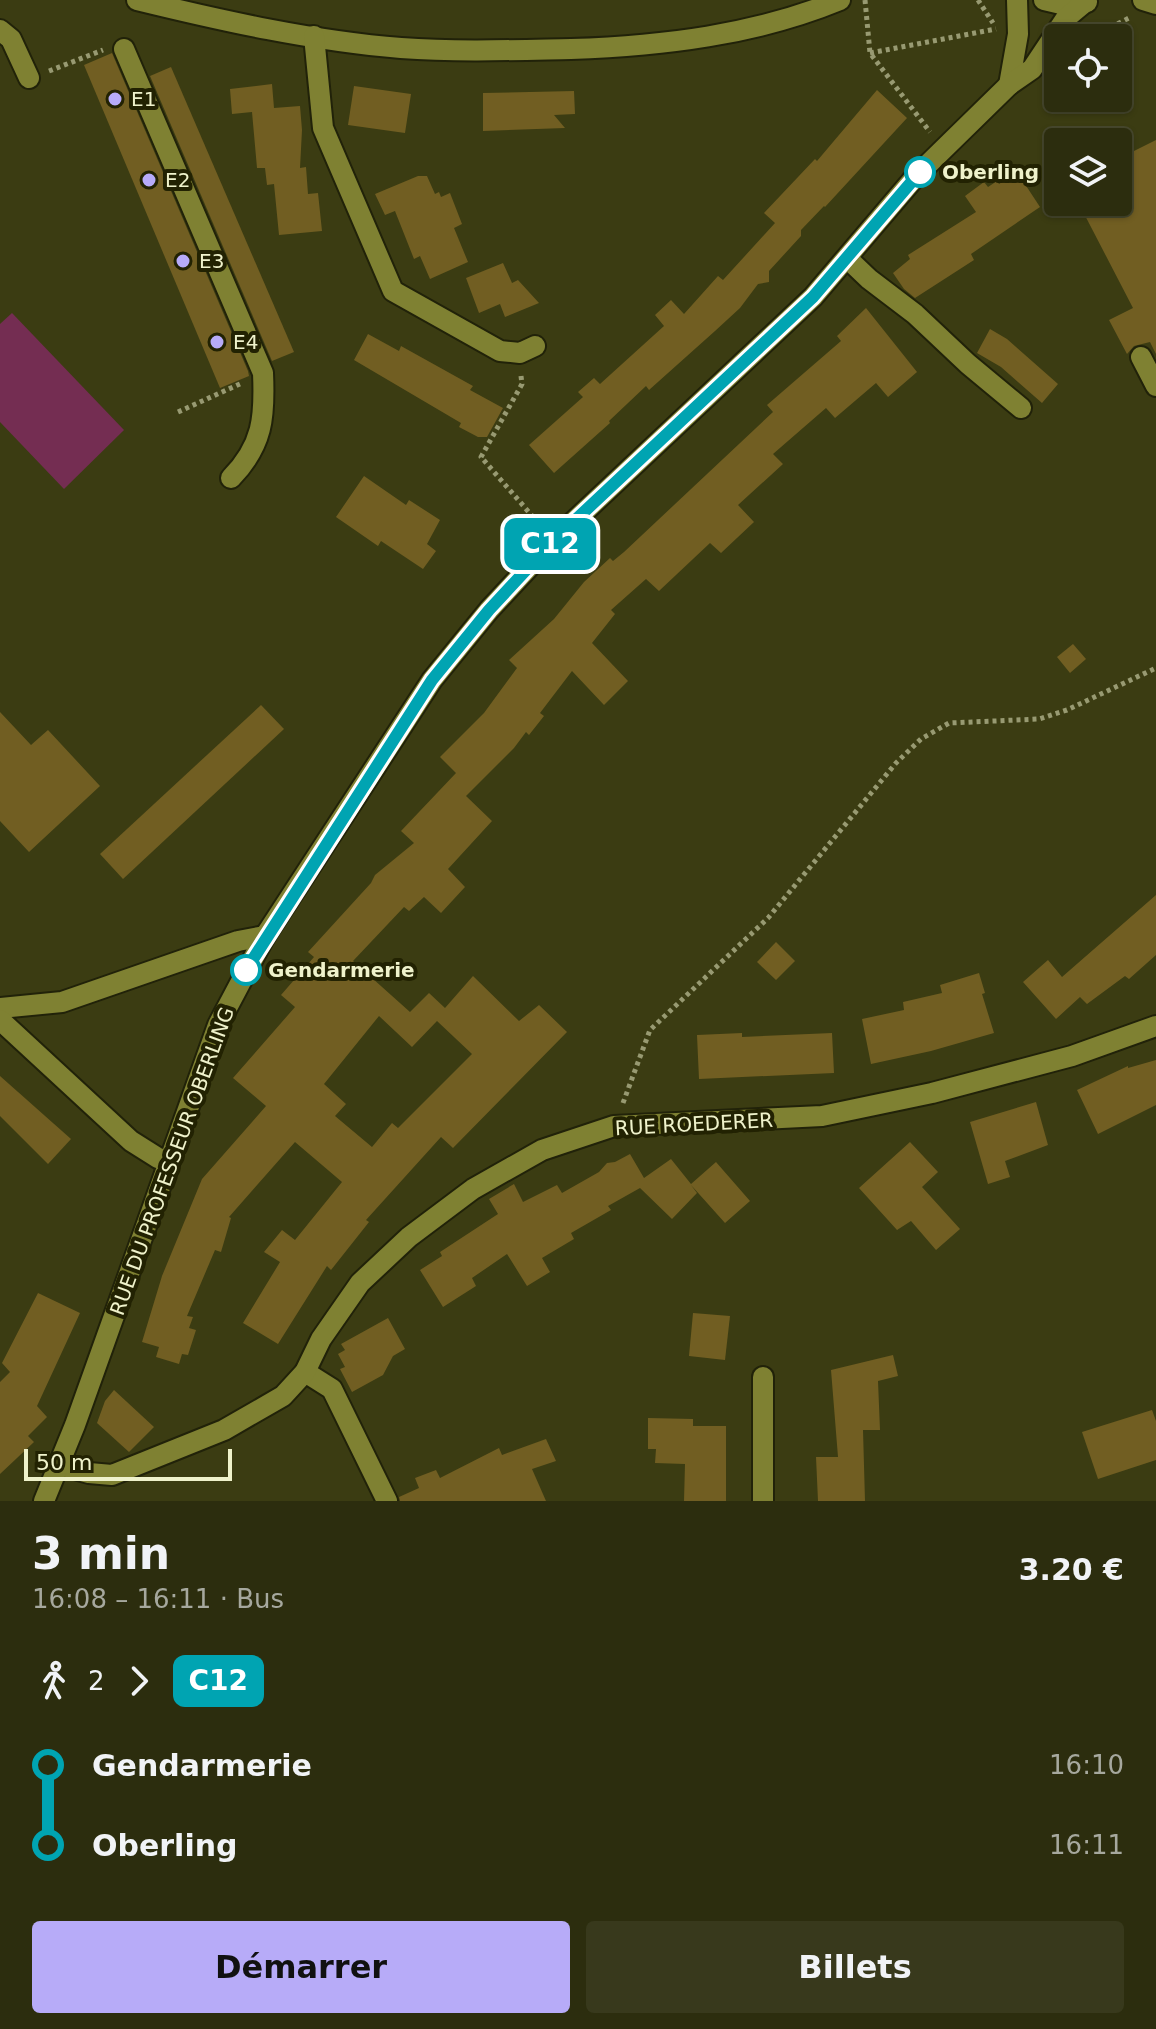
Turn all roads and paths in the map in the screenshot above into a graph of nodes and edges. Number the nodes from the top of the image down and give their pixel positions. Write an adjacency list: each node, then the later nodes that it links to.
1 (137, 0): 11 (street)
2 (840, 0): 11 (street)
3 (865, 0): 13 (path)
4 (1017, 0): 15 (street)
5 (1044, 0): 6 (street)
6 (1089, 2): 15 (street, RUE DU PROFESSEUR OBERLING)
7 (1146, 7): 8 (path)
8 (1117, 24)
9 (997, 29): 13 (path)
10 (0, 30): 14 (street)
11 (314, 36): 18 (street)
12 (124, 49): 14 (path); 20 (street)
13 (870, 53): 16 (path)
14 (29, 78)
15 (1009, 85): 16 (street, RUE DU PROFESSEUR OBERLING)
16 (944, 148): 17 (street, RUE DU PROFESSEUR OBERLING)
17 (847, 258): 22 (street); 25 (street, RUE DU PROFESSEUR OBERLING)
18 (527, 350): 25 (path)
19 (1141, 357): 21 (street)
20 (263, 373): 23 (path); 24 (street)
21 (1156, 386)
22 (1021, 408)
23 (178, 412)
24 (231, 478)
25 (553, 541): 27 (street, RUE DU PROFESSEUR OBERLING)
26 (1156, 668): 31 (path)
27 (265, 936): 28 (street); 32 (street, RUE DU PROFESSEUR OBERLING)
28 (0, 1008)
29 (0, 1020): 32 (street)
30 (1156, 1026): 31 (street, RUE ROEDERER)
31 (614, 1126): 33 (street, RUE ROEDERER)
32 (170, 1161): 35 (street, RUE DU PROFESSEUR OBERLING)
33 (305, 1372): 35 (street, RUE ROEDERER); 37 (street)
34 (763, 1377): 38 (street)
35 (60, 1465): 36 (street, RUE DU PROFESSEUR OBERLING)
36 (44, 1501)
37 (387, 1501)
38 (763, 1501)

